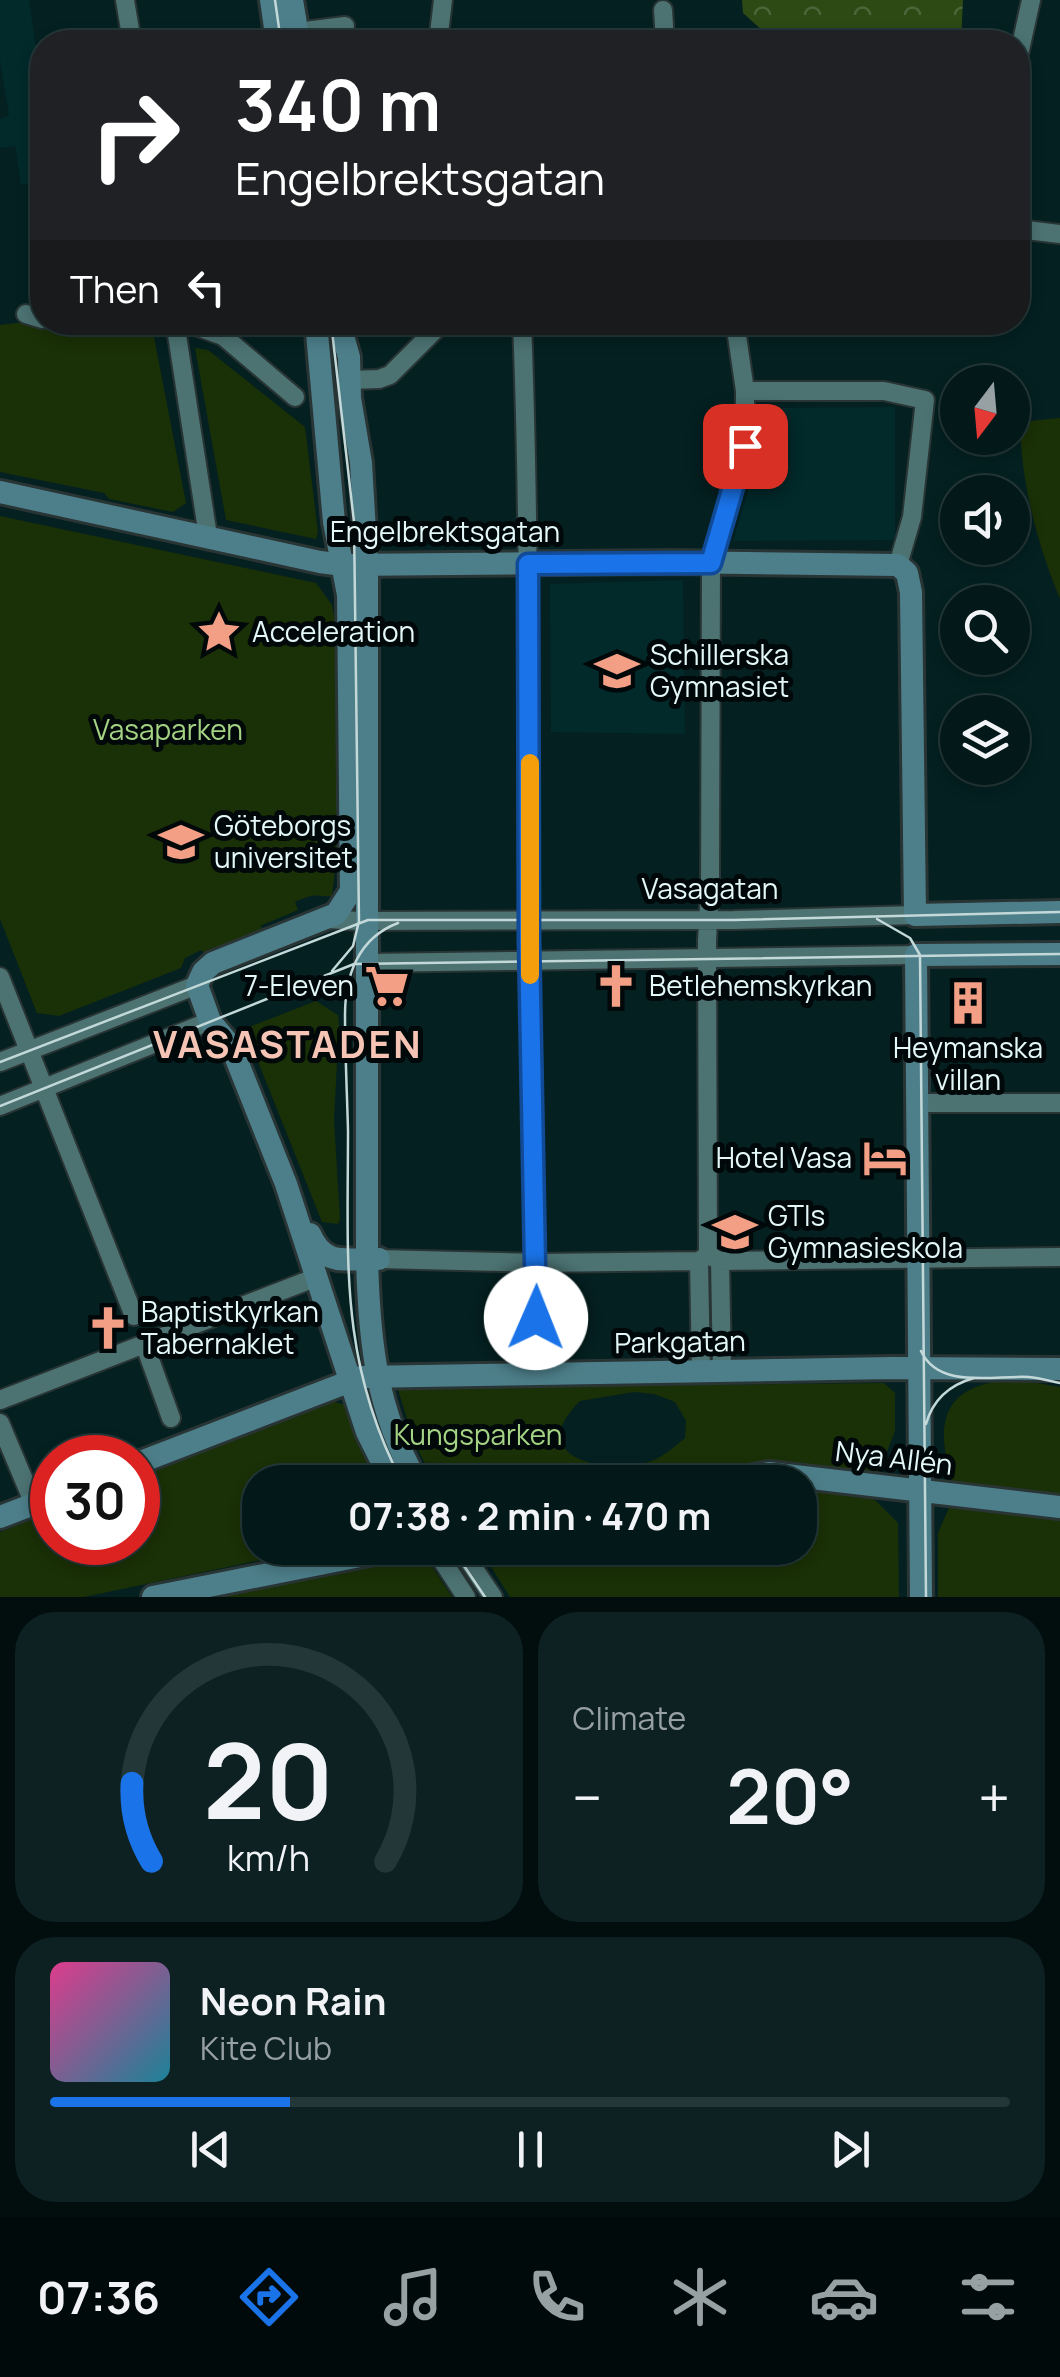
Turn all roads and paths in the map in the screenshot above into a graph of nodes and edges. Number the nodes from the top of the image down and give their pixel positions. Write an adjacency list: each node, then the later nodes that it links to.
1 (124, 0): 7 (street)
2 (271, 0): 8 (street)
3 (292, 0): 9 (street)
4 (1031, 0): 12 (street)
5 (662, 10): 11 (street)
6 (344, 26): 10 (street)
7 (130, 30)
8 (286, 30)
9 (291, 30)
10 (328, 30)
11 (663, 30)
12 (1024, 30)
13 (1030, 230): 14 (street)
14 (1060, 234)
15 (177, 335): 26 (street)
16 (220, 335): 24 (street)
17 (317, 335): 29 (street)
18 (342, 335): 22 (street)
19 (430, 335): 22 (street)
20 (522, 335): 28 (street)
21 (737, 335): 23 (street)
22 (351, 380): 29 (street)
23 (745, 391): 27 (street); 30 (street)
24 (295, 397)
25 (0, 492): 26 (street, Engelbrektsgatan)
26 (208, 536): 29 (street, Engelbrektsgatan)
27 (711, 563): 28 (street, Engelbrektsgatan); 30 (street, Engelbrektsgatan); 35 (street)
28 (528, 564): 29 (street, Engelbrektsgatan); 34 (street)
29 (355, 565): 33 (street); 36 (street)
30 (898, 565): 32 (street)
31 (1060, 912): 32 (street, Vasagatan)
32 (916, 915): 35 (street, Vasagatan)
33 (327, 918): 36 (street, Vasagatan); 43 (street)
34 (529, 920): 35 (street, Vasagatan); 36 (street, Vasagatan); 39 (street)
35 (710, 920): 40 (street)
36 (364, 921): 41 (street)
37 (1060, 954): 38 (street)
38 (916, 956): 40 (street); 48 (street)
39 (530, 959): 40 (street); 41 (street); 57 (street)
40 (707, 959): 54 (street)
41 (367, 963): 53 (street)
42 (0, 976): 45 (street)
43 (198, 985): 44 (street); 45 (street)
44 (210, 1021): 47 (street); 51 (street)
45 (28, 1052): 46 (street); 47 (street)
46 (0, 1062)
47 (44, 1088): 50 (street); 60 (street)
48 (916, 1103): 49 (street); 56 (street)
49 (1060, 1103)
50 (0, 1106)
51 (286, 1184): 53 (street); 58 (street)
52 (1060, 1257): 56 (street)
53 (373, 1259): 55 (street); 59 (street)
54 (709, 1259): 56 (street); 57 (street); 64 (street)
55 (411, 1260): 57 (street); 59 (street)
56 (916, 1261): 62 (street)
57 (537, 1264): 65 (street)
58 (317, 1277): 61 (street); 67 (street)
59 (368, 1297): 66 (street)
60 (134, 1316)
61 (144, 1343): 68 (street); 69 (street)
62 (919, 1368): 63 (street, Parkgatan); 64 (street, Parkgatan); 76 (street)
63 (1060, 1369)
64 (711, 1372): 65 (street, Parkgatan)
65 (535, 1373): 66 (street, Parkgatan)
66 (376, 1376): 67 (street, Parkgatan); 73 (street)
67 (351, 1379): 71 (street, Parkgatan); 72 (street)
68 (0, 1400)
69 (171, 1418)
70 (0, 1422): 74 (street)
71 (160, 1454)
72 (384, 1465)
73 (408, 1465)
74 (30, 1476)
75 (817, 1479): 76 (street, Nya Allén)
76 (919, 1492): 78 (street, Nya Allén); 86 (street)
77 (30, 1505): 79 (street)
78 (1060, 1507)
79 (0, 1517)
80 (314, 1565): 83 (street)
81 (445, 1565): 84 (street)
82 (471, 1565): 85 (street)
83 (153, 1597)
84 (466, 1597)
85 (493, 1597)
86 (922, 1597)

